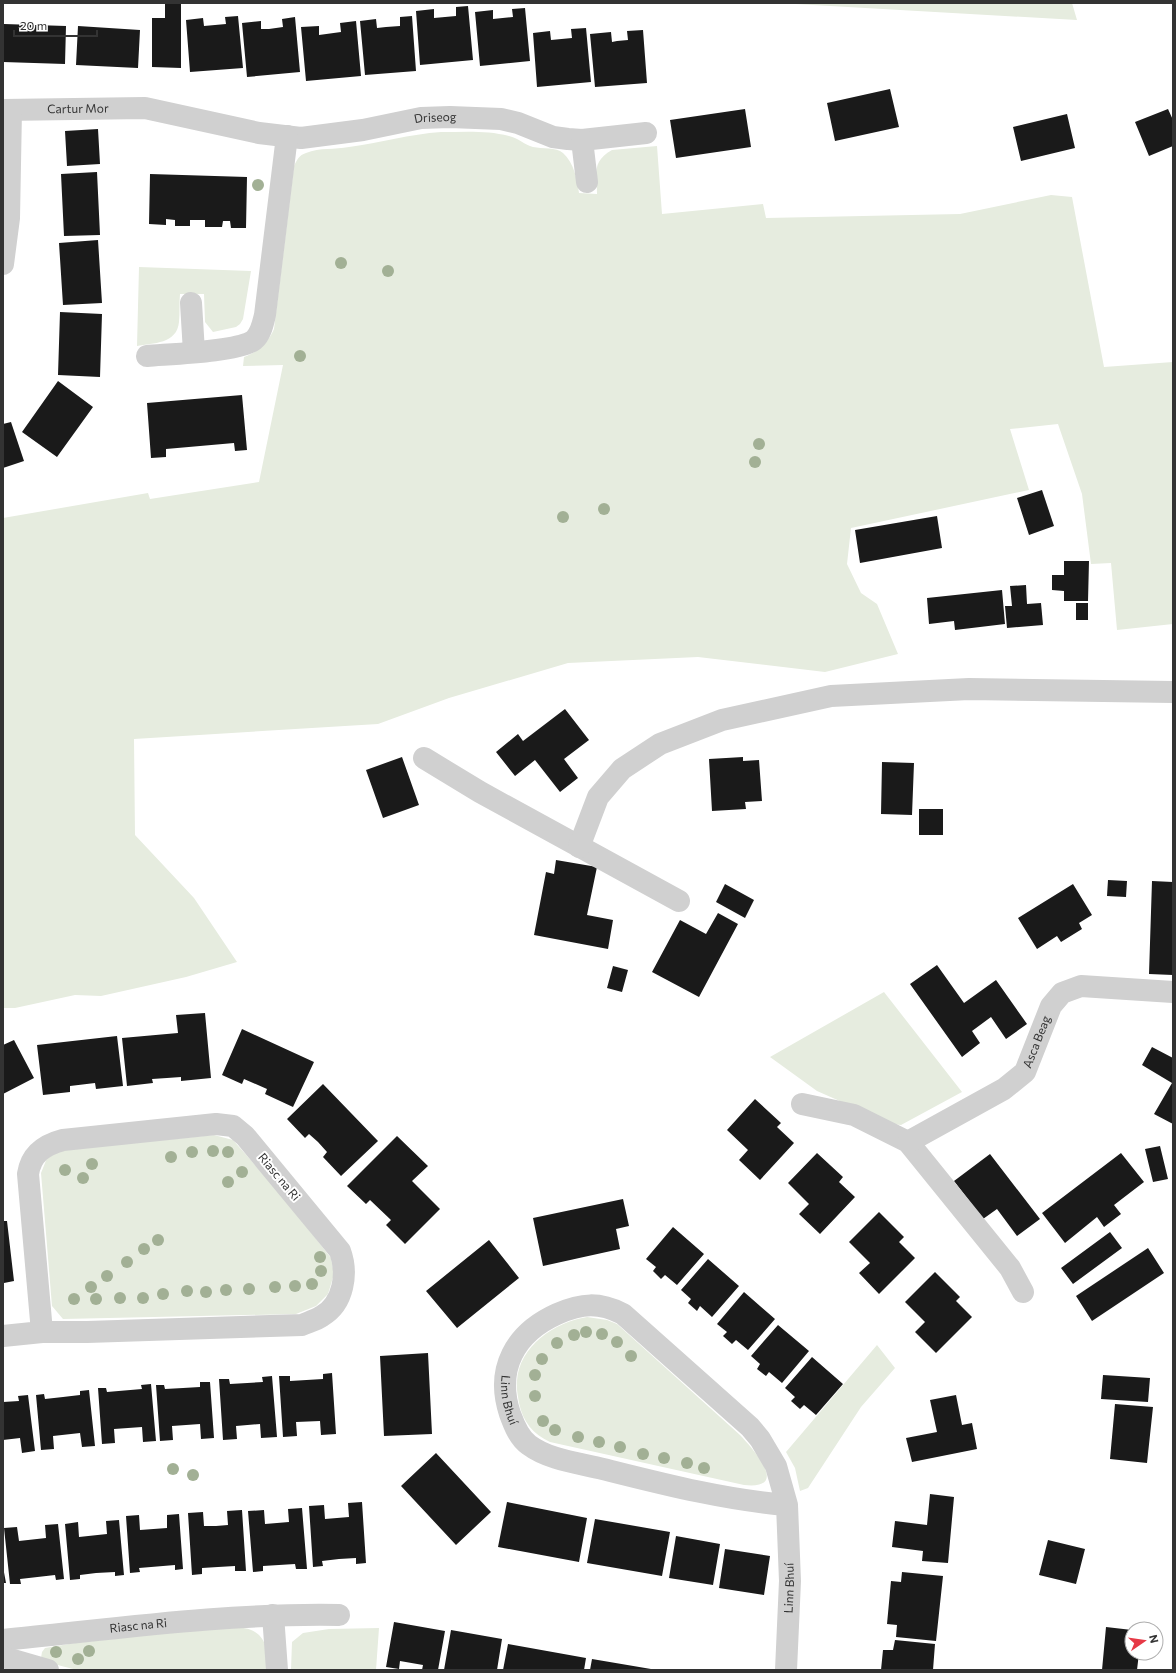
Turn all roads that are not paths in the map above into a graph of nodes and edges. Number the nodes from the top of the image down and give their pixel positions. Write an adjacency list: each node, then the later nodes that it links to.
1 (145, 108): 2 (street, Cartur Mor); 4 (street, Driseog)
2 (7, 110): 7 (street, Cartur Mor)
3 (646, 133): 5 (street, Driseog)
4 (288, 136): 5 (street, Driseog); 9 (street)
5 (582, 140): 6 (street)
6 (587, 182)
7 (3, 264)
8 (191, 303): 9 (street)
9 (194, 352): 10 (street)
10 (147, 356)
11 (1173, 692): 13 (street)
12 (424, 758): 13 (street)
13 (579, 847): 14 (street)
14 (679, 902)
15 (1173, 992): 17 (street, Asca Beag)
16 (802, 1104): 17 (street)
17 (908, 1142): 18 (street)
18 (1023, 1292)
19 (42, 1332): 19 (street, Riasc na Ri); 20 (street, Riasc na Ri)
20 (3, 1336)
21 (787, 1505): 21 (street, Linn Bhuí); 28 (street, Linn Bhuí)
22 (273, 1615): 23 (street, Riasc na Ri); 24 (street, Riasc na Ri); 27 (street)
23 (339, 1615)
24 (3, 1640)
25 (3, 1657): 26 (street)
26 (48, 1670)
27 (277, 1670)
28 (786, 1670)

